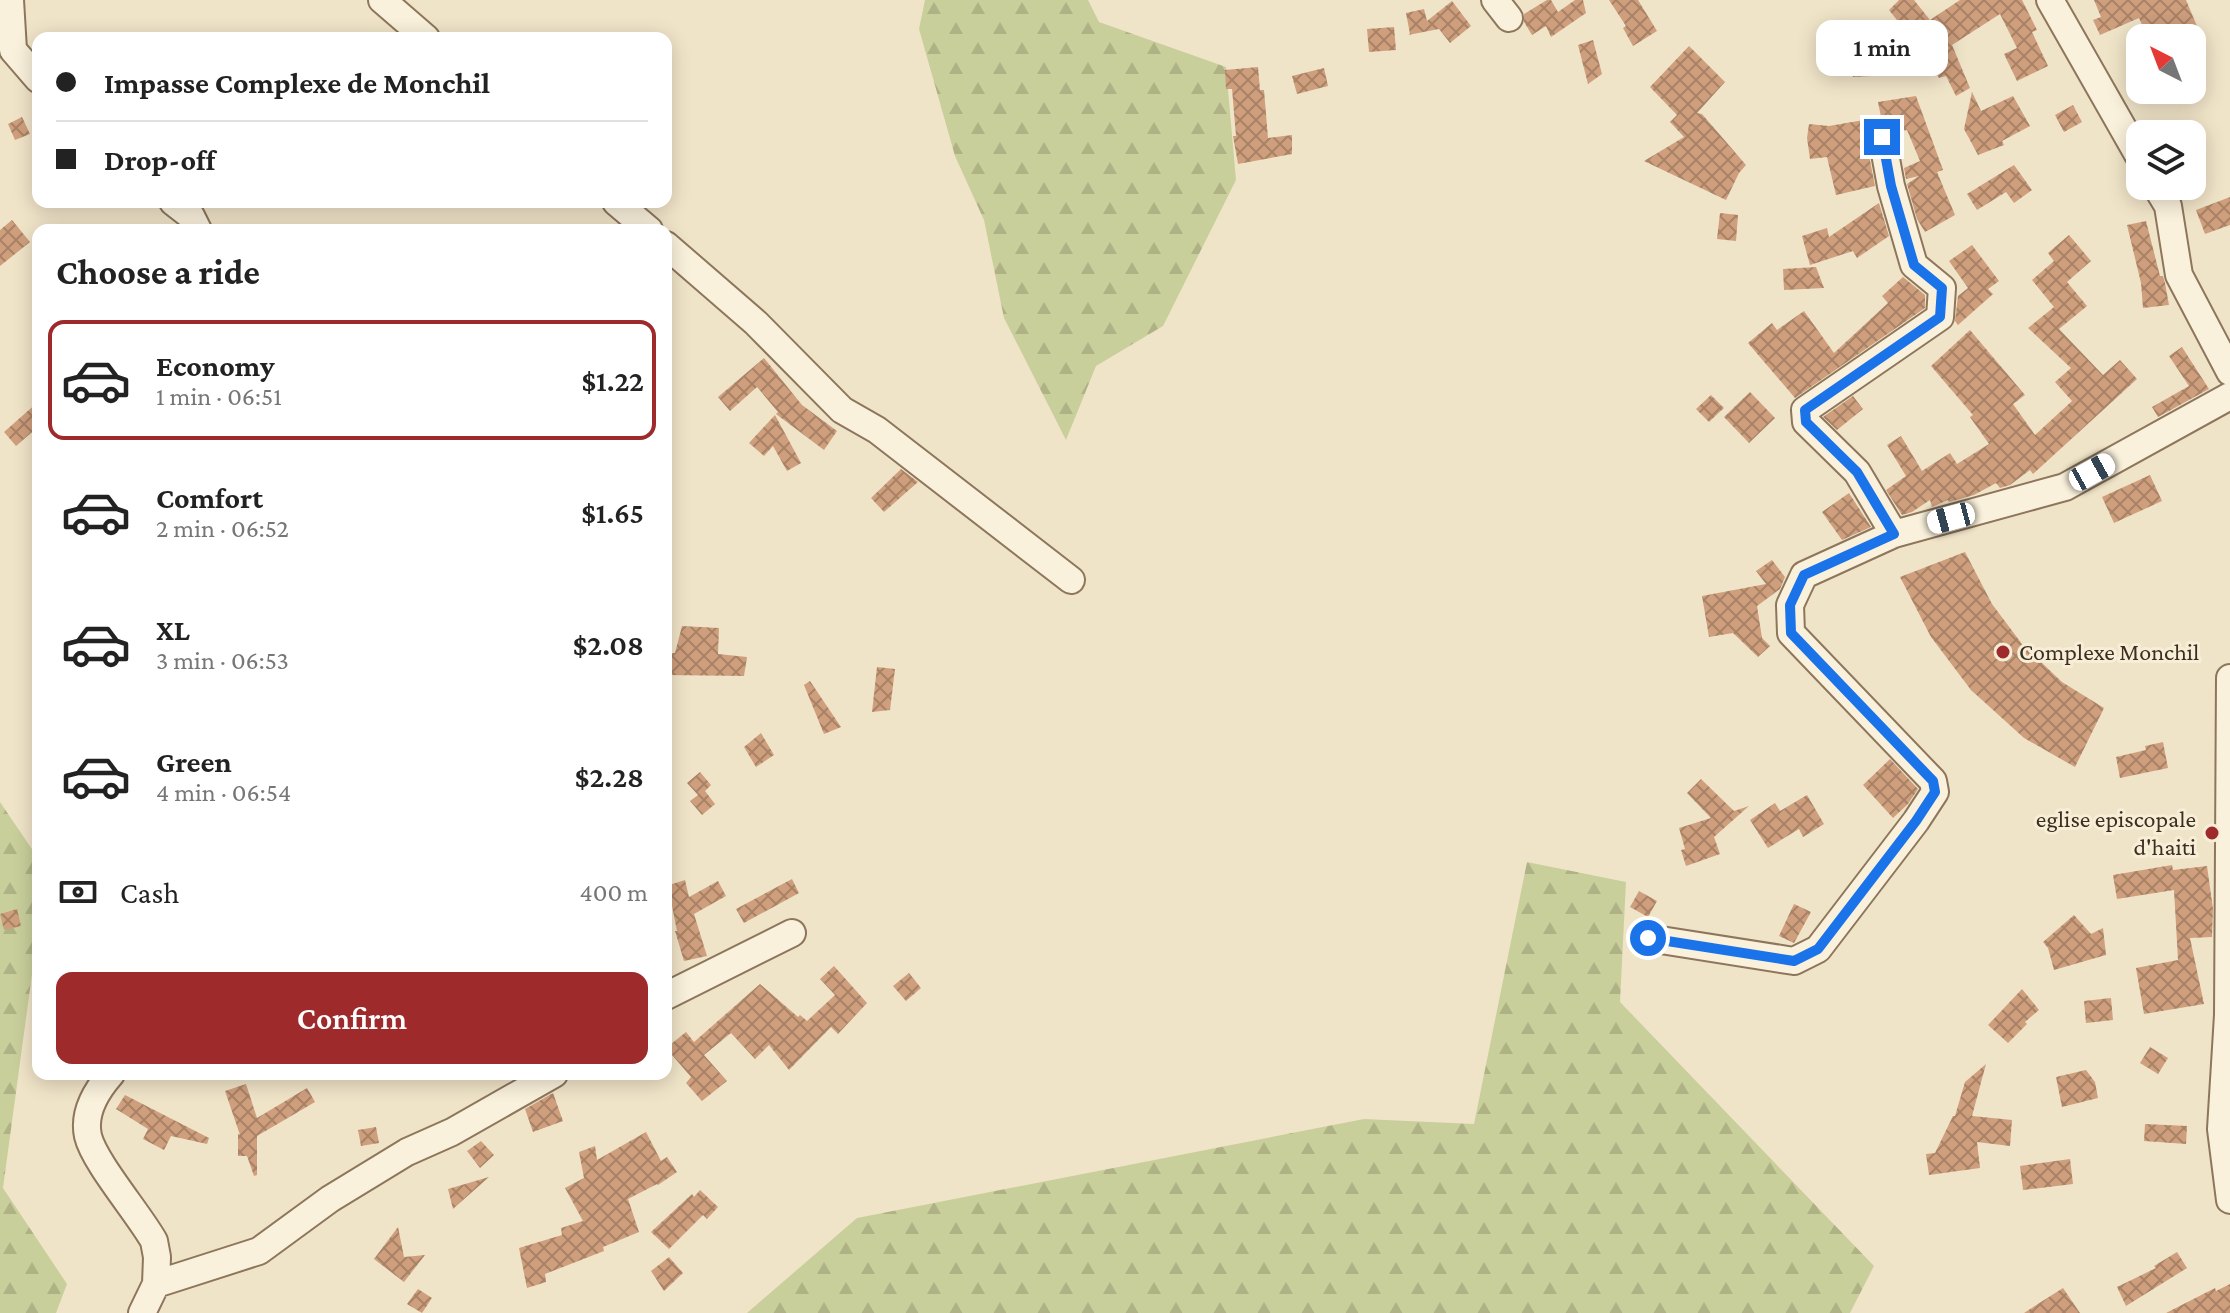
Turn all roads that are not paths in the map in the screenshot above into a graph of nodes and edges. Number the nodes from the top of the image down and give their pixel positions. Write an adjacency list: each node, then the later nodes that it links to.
1 (10, 0): 5 (street)
2 (382, 0): 4 (street)
3 (2050, 0): 6 (street)
4 (419, 32)
5 (32, 72)
6 (2126, 133)
7 (1882, 137): 16 (street)
8 (2164, 200): 14 (street)
9 (181, 208): 11 (street)
10 (623, 208): 12 (street)
11 (195, 224)
12 (642, 224)
13 (672, 257): 17 (street)
14 (2230, 372)
15 (2230, 396): 16 (street)
16 (1894, 534): 20 (street)
17 (1071, 580)
18 (2229, 686): 22 (street)
19 (792, 933): 21 (street)
20 (1648, 938)
21 (672, 993)
22 (2229, 1015): 25 (street)
23 (107, 1080): 26 (street)
24 (543, 1080): 26 (street)
25 (2230, 1200)
26 (156, 1284): 27 (street)
27 (142, 1313)

